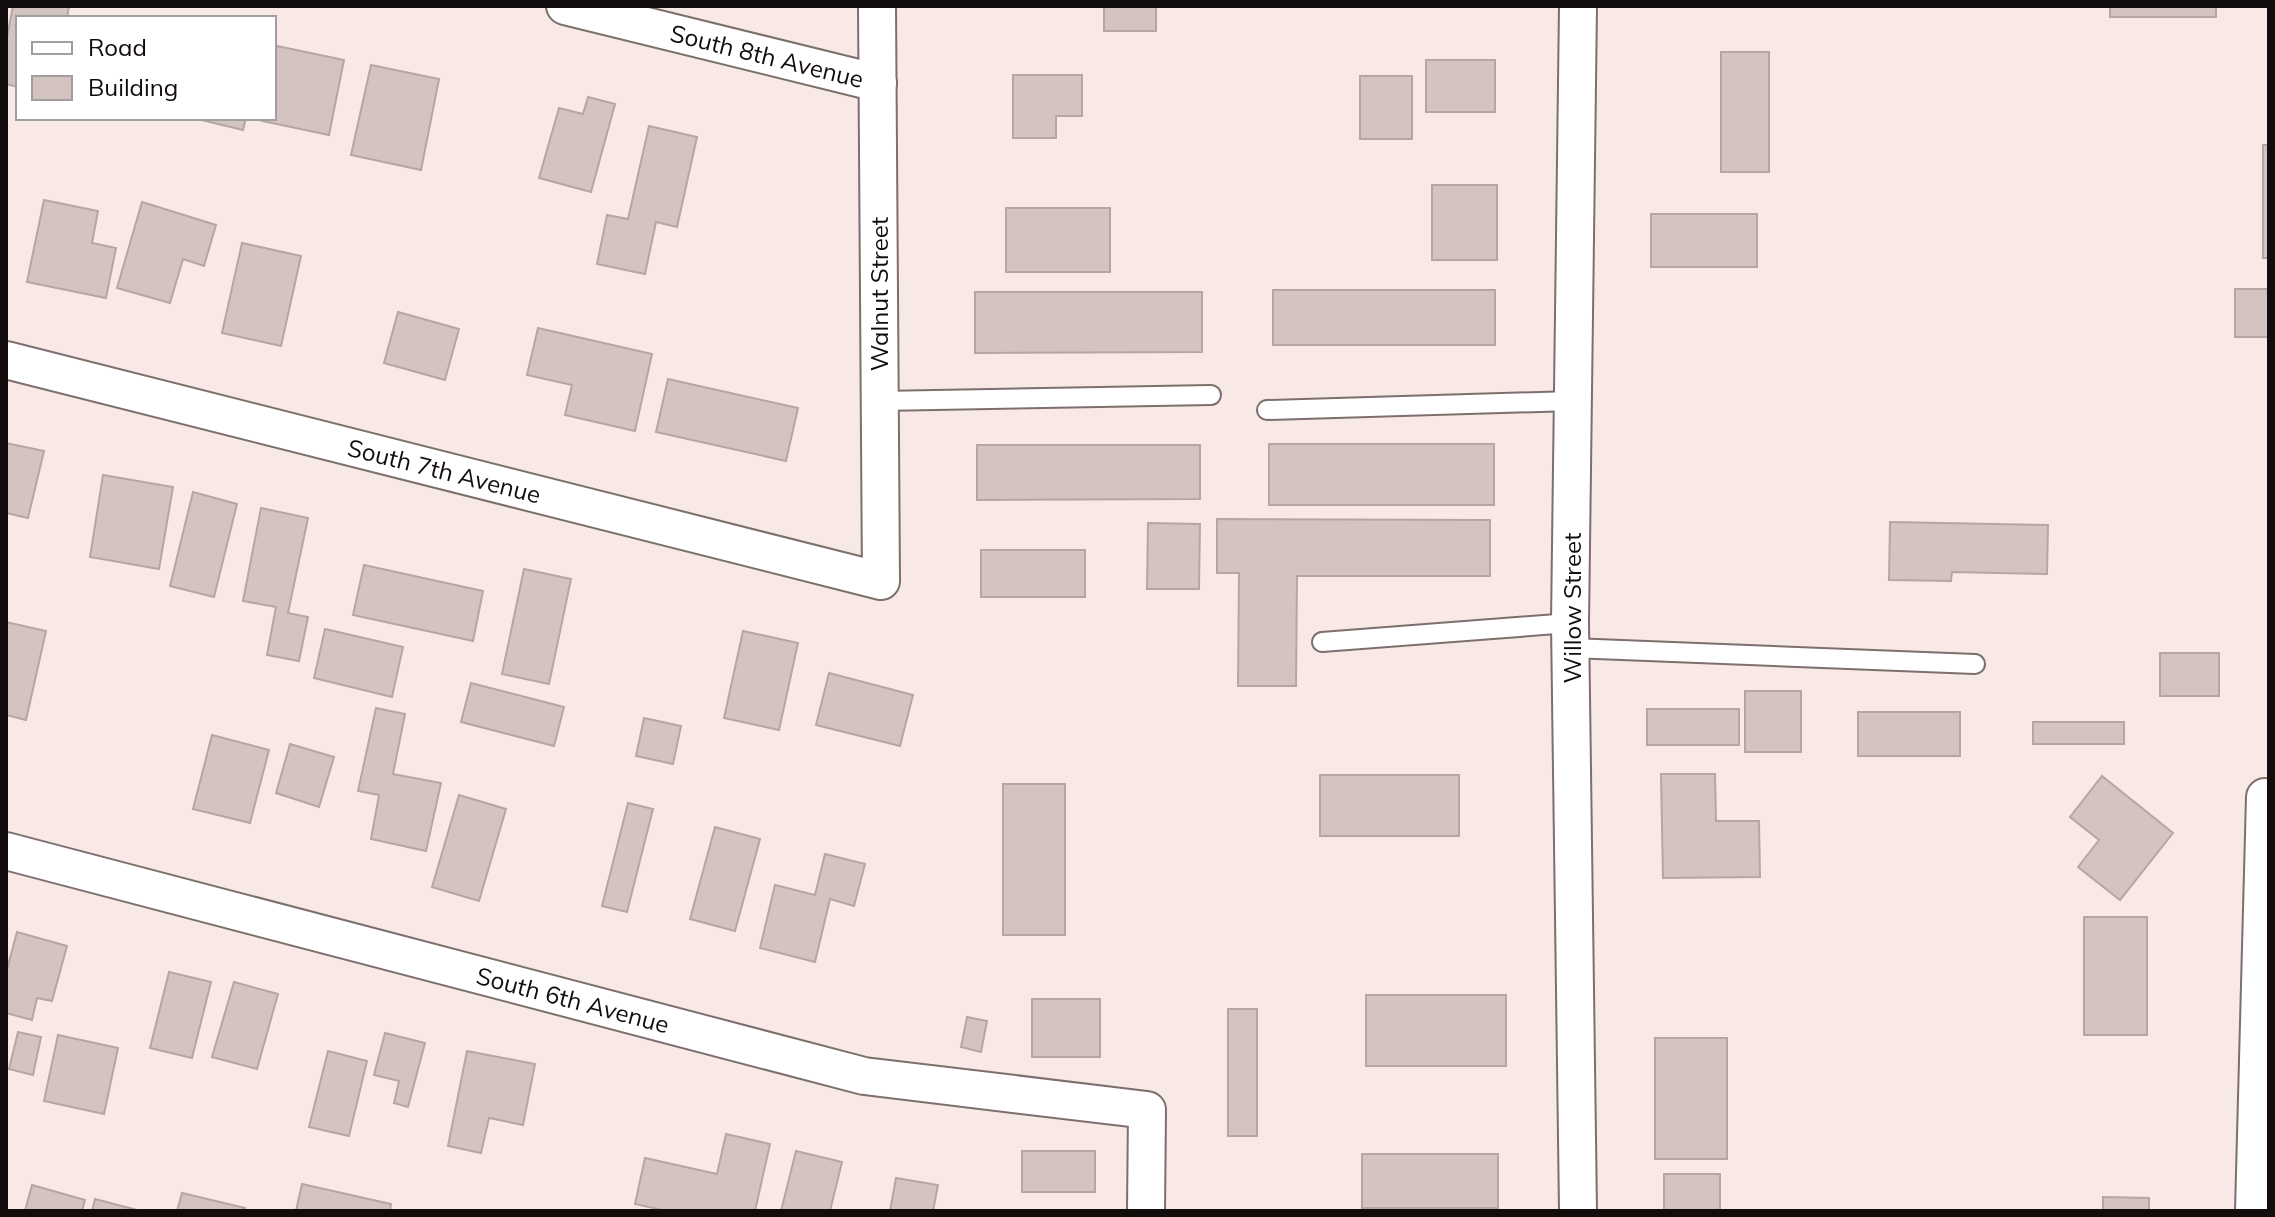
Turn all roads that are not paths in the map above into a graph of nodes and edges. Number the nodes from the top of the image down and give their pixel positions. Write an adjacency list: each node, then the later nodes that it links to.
1 (565, 6): 4 (street, South 8th Avenue)
2 (877, 6): 4 (street, Walnut Street)
3 (1578, 6): 8 (street, Willow Street)
4 (878, 83): 7 (street, Walnut Street)
5 (6, 360): 10 (street, South 7th Avenue)
6 (1211, 395): 7 (lane)
7 (880, 401): 10 (street, Walnut Street)
8 (1572, 401): 9 (lane); 11 (street, Willow Street)
9 (1267, 410)
10 (881, 581)
11 (1571, 636): 12 (lane); 13 (lane); 17 (street, Willow Street)
12 (1322, 642)
13 (1975, 664)
14 (2265, 797): 18 (street)
15 (6, 851): 16 (street, South 6th Avenue)
16 (1146, 1211)
17 (1578, 1211)
18 (2254, 1211)

